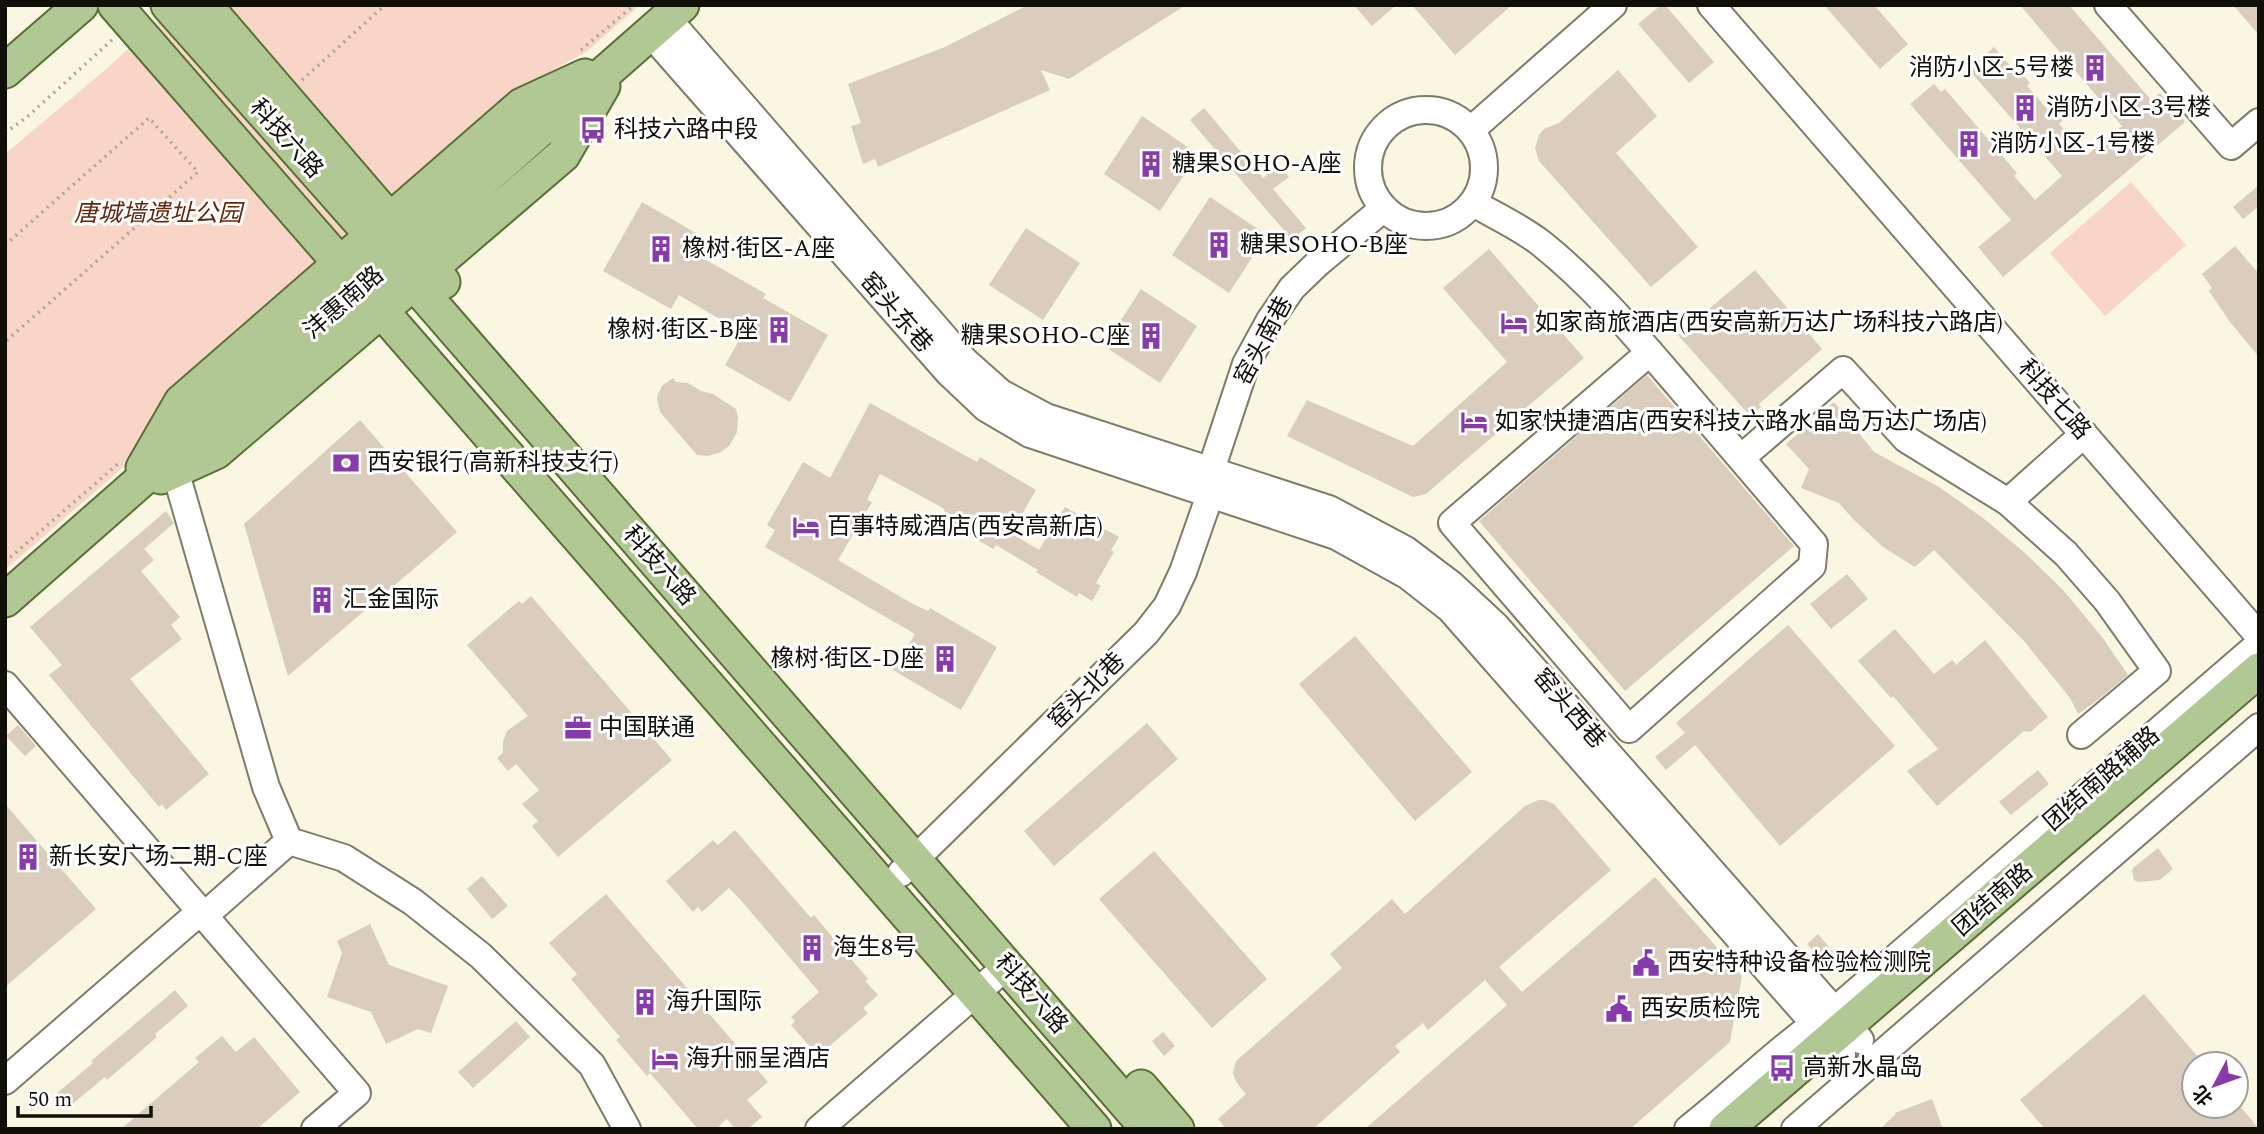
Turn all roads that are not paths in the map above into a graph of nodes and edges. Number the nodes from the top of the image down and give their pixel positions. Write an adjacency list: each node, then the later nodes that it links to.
1 (80, 5): 9 (main road)
2 (167, 5): 14 (main road, 科技六路)
3 (205, 5): 14 (main road)
4 (1613, 5): 11 (street)
5 (1711, 5): 16 (street, 科技七路)
6 (2108, 5): 10 (street)
7 (131, 11): 14 (main road, 科技六路)
8 (658, 15): 14 (main road, 沣惠南路); 19 (street, 窑头东巷)
9 (5, 71)
10 (2259, 122)
11 (1471, 130): 12 (street); 13 (street)
12 (1474, 203): 13 (street); 15 (street)
13 (1384, 208): 19 (street, 窑头南巷)
14 (386, 265): 18 (main road); 20 (main road, 沣惠南路); 31 (main road, 科技六路); 33 (main road)
15 (1650, 352): 17 (street); 17 (street)
16 (2084, 434): 21 (street); 23 (street, 科技七路)
17 (1741, 458): 21 (street)
18 (175, 470): 20 (main road); 30 (street)
19 (1211, 481): 31 (street, 窑头北巷); 34 (street, 窑头西巷)
20 (130, 491): 22 (main road, 沣惠南路)
21 (2008, 502): 29 (street)
22 (5, 600)
23 (2259, 636)
24 (2259, 644): 34 (street, 团结南路辅路)
25 (2259, 670): 34 (main road, 团结南路)
26 (5, 685): 32 (street)
27 (2259, 696): 34 (main road, 团结南路)
28 (2259, 727): 46 (street)
29 (2081, 735)
30 (289, 841): 32 (street); 37 (street)
31 (916, 859): 33 (main road, 科技六路); 42 (main road)
32 (204, 916): 35 (street); 36 (street)
33 (992, 979): 38 (street); 39 (main road); 40 (main road, 科技六路); 41 (main road, 科技六路)
34 (1838, 1033): 43 (street, 团结南路辅路); 44 (main road, 团结南路); 45 (main road, 团结南路)
35 (5, 1081)
36 (315, 1129)
37 (627, 1129)
38 (819, 1129)
39 (1094, 1129)
40 (1123, 1129)
41 (1148, 1129)
42 (1177, 1129)
43 (1688, 1129)
44 (1726, 1129)
45 (1757, 1129)
46 (1795, 1129)

